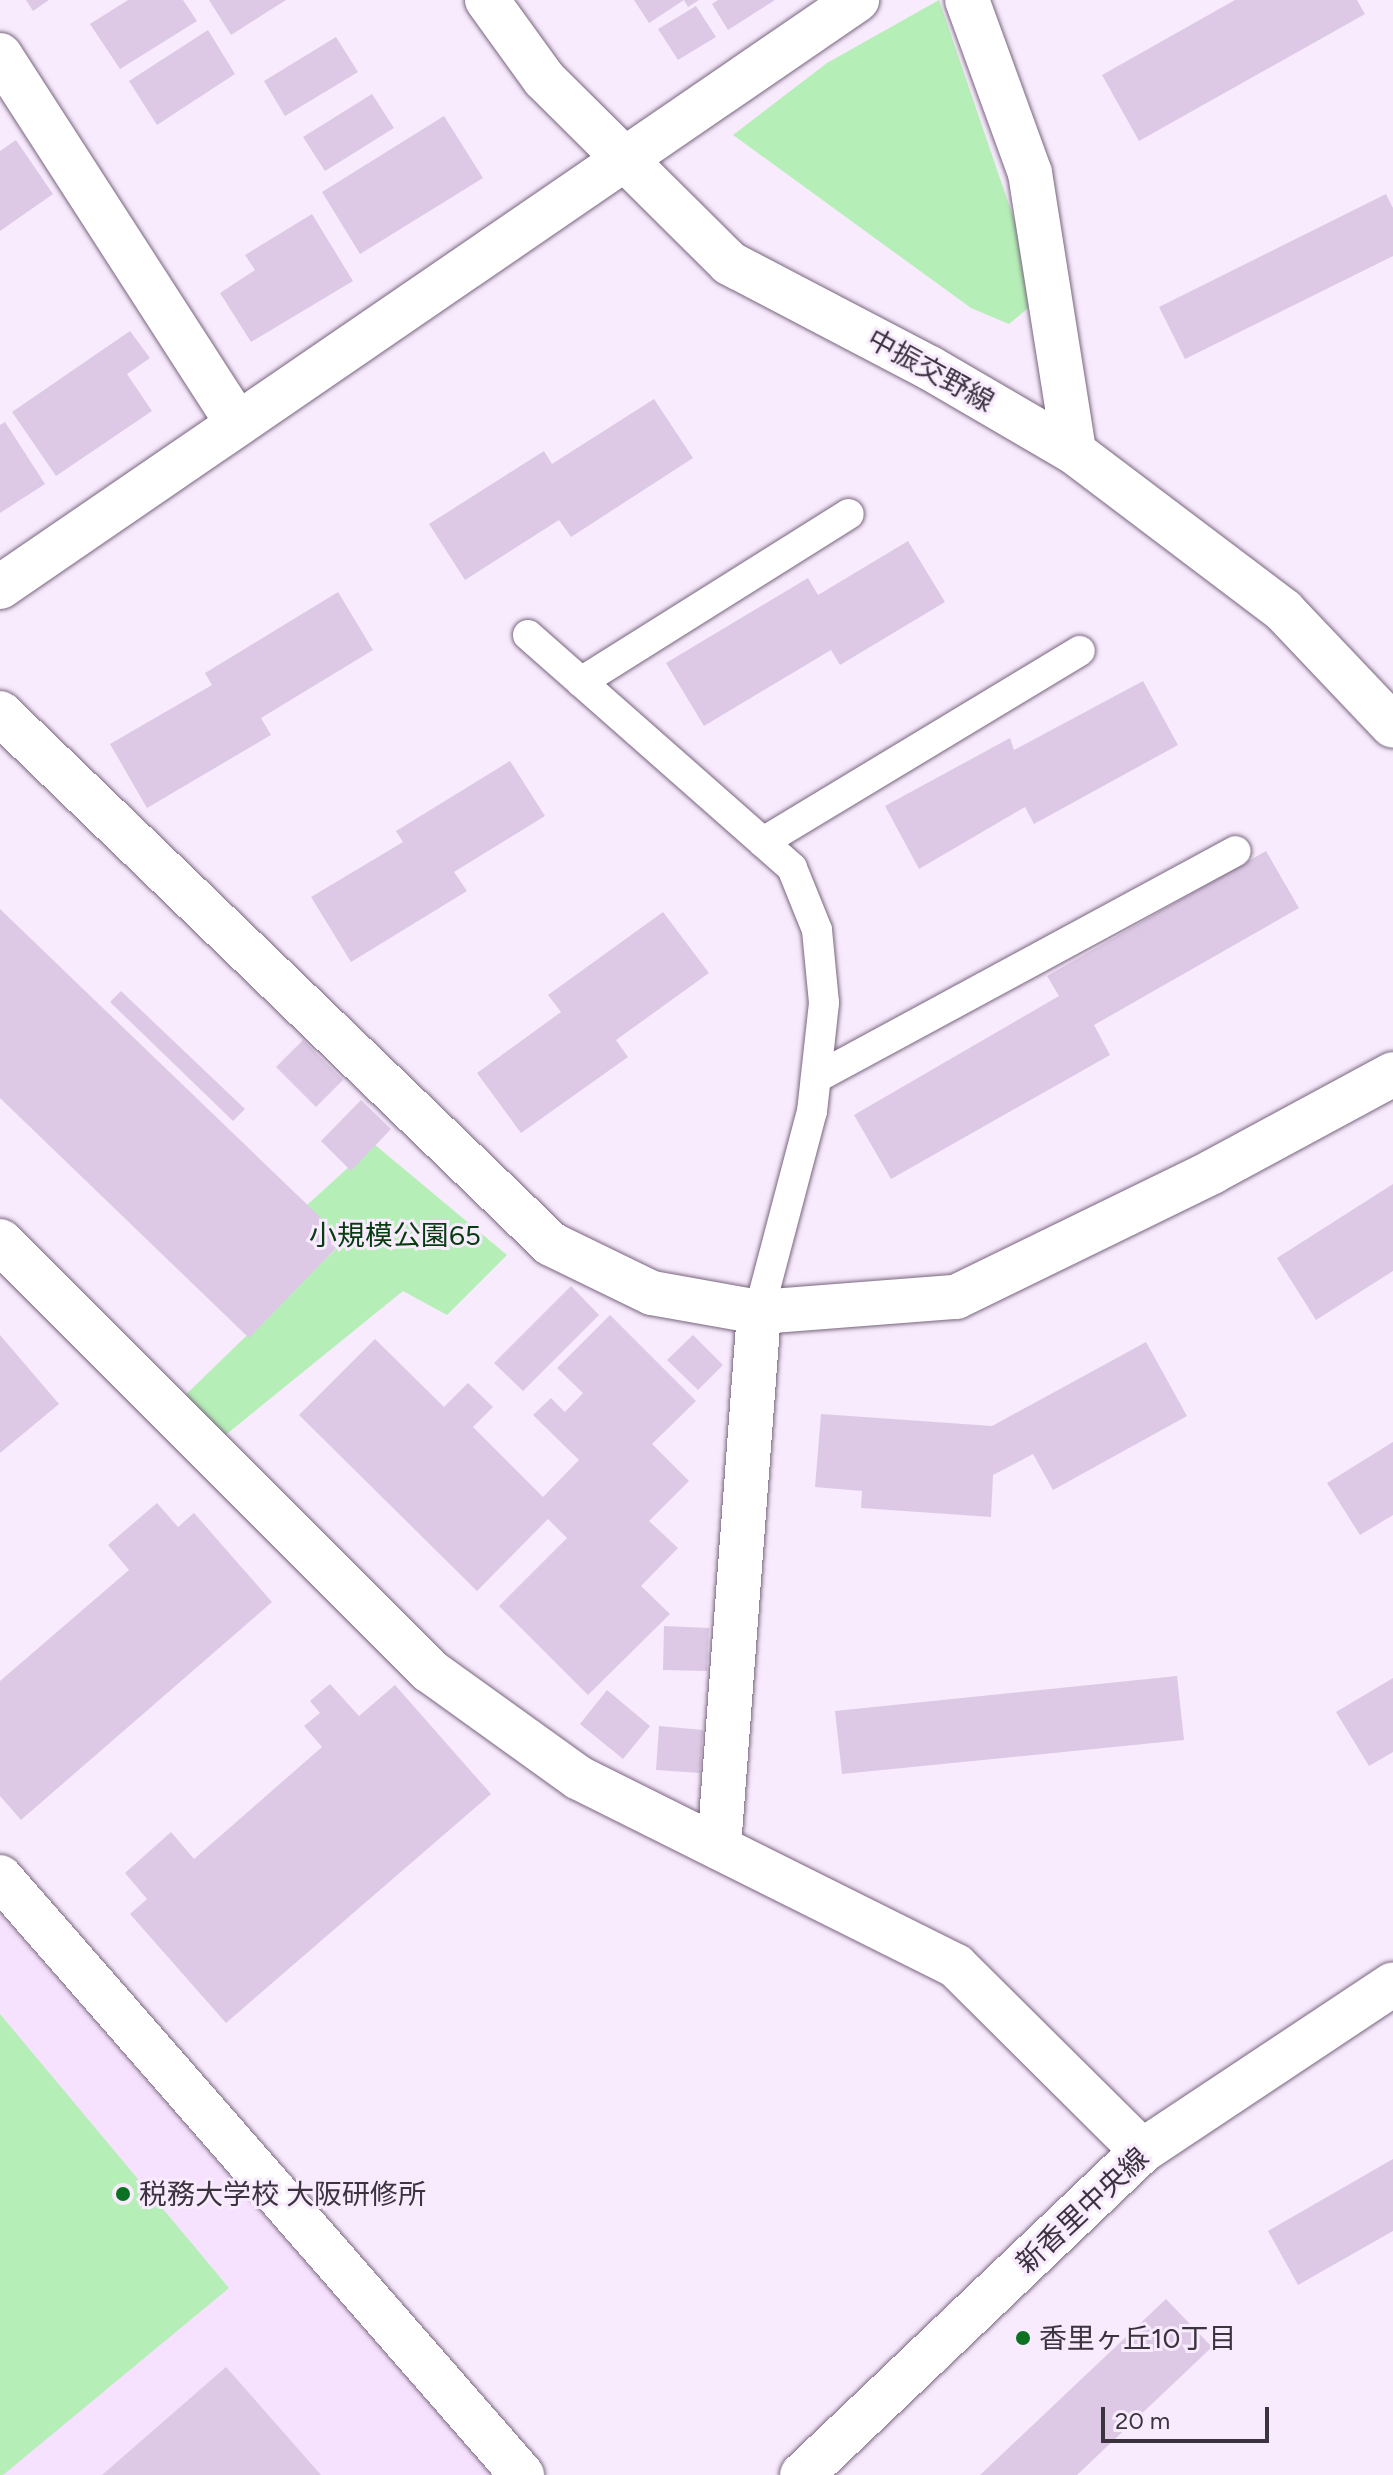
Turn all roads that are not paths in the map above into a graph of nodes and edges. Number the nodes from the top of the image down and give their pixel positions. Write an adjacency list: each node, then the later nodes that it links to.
1 (487, 0): 5 (street, 中振交野線)
2 (857, 0): 5 (street)
3 (967, 0): 7 (street)
4 (0, 55): 6 (street)
5 (625, 159): 6 (street); 7 (street, 中振交野線)
6 (238, 424): 9 (street)
7 (1074, 452): 14 (street, 中振交野線)
8 (849, 514): 12 (lane)
9 (0, 587)
10 (528, 635): 12 (lane)
11 (1080, 651): 15 (lane)
12 (581, 682): 15 (lane)
13 (0, 713): 20 (street)
14 (1393, 726)
15 (763, 842): 18 (lane)
16 (1235, 851): 18 (lane)
17 (1393, 1074): 20 (street)
18 (816, 1078): 20 (lane)
19 (0, 1241): 21 (street)
20 (759, 1312): 21 (street)
21 (719, 1847): 24 (street)
22 (0, 1877): 25 (street)
23 (1393, 1984): 24 (street, 新香里中央線)
24 (1142, 2151): 26 (street, 新香里中央線)
25 (522, 2475)
26 (802, 2475)

